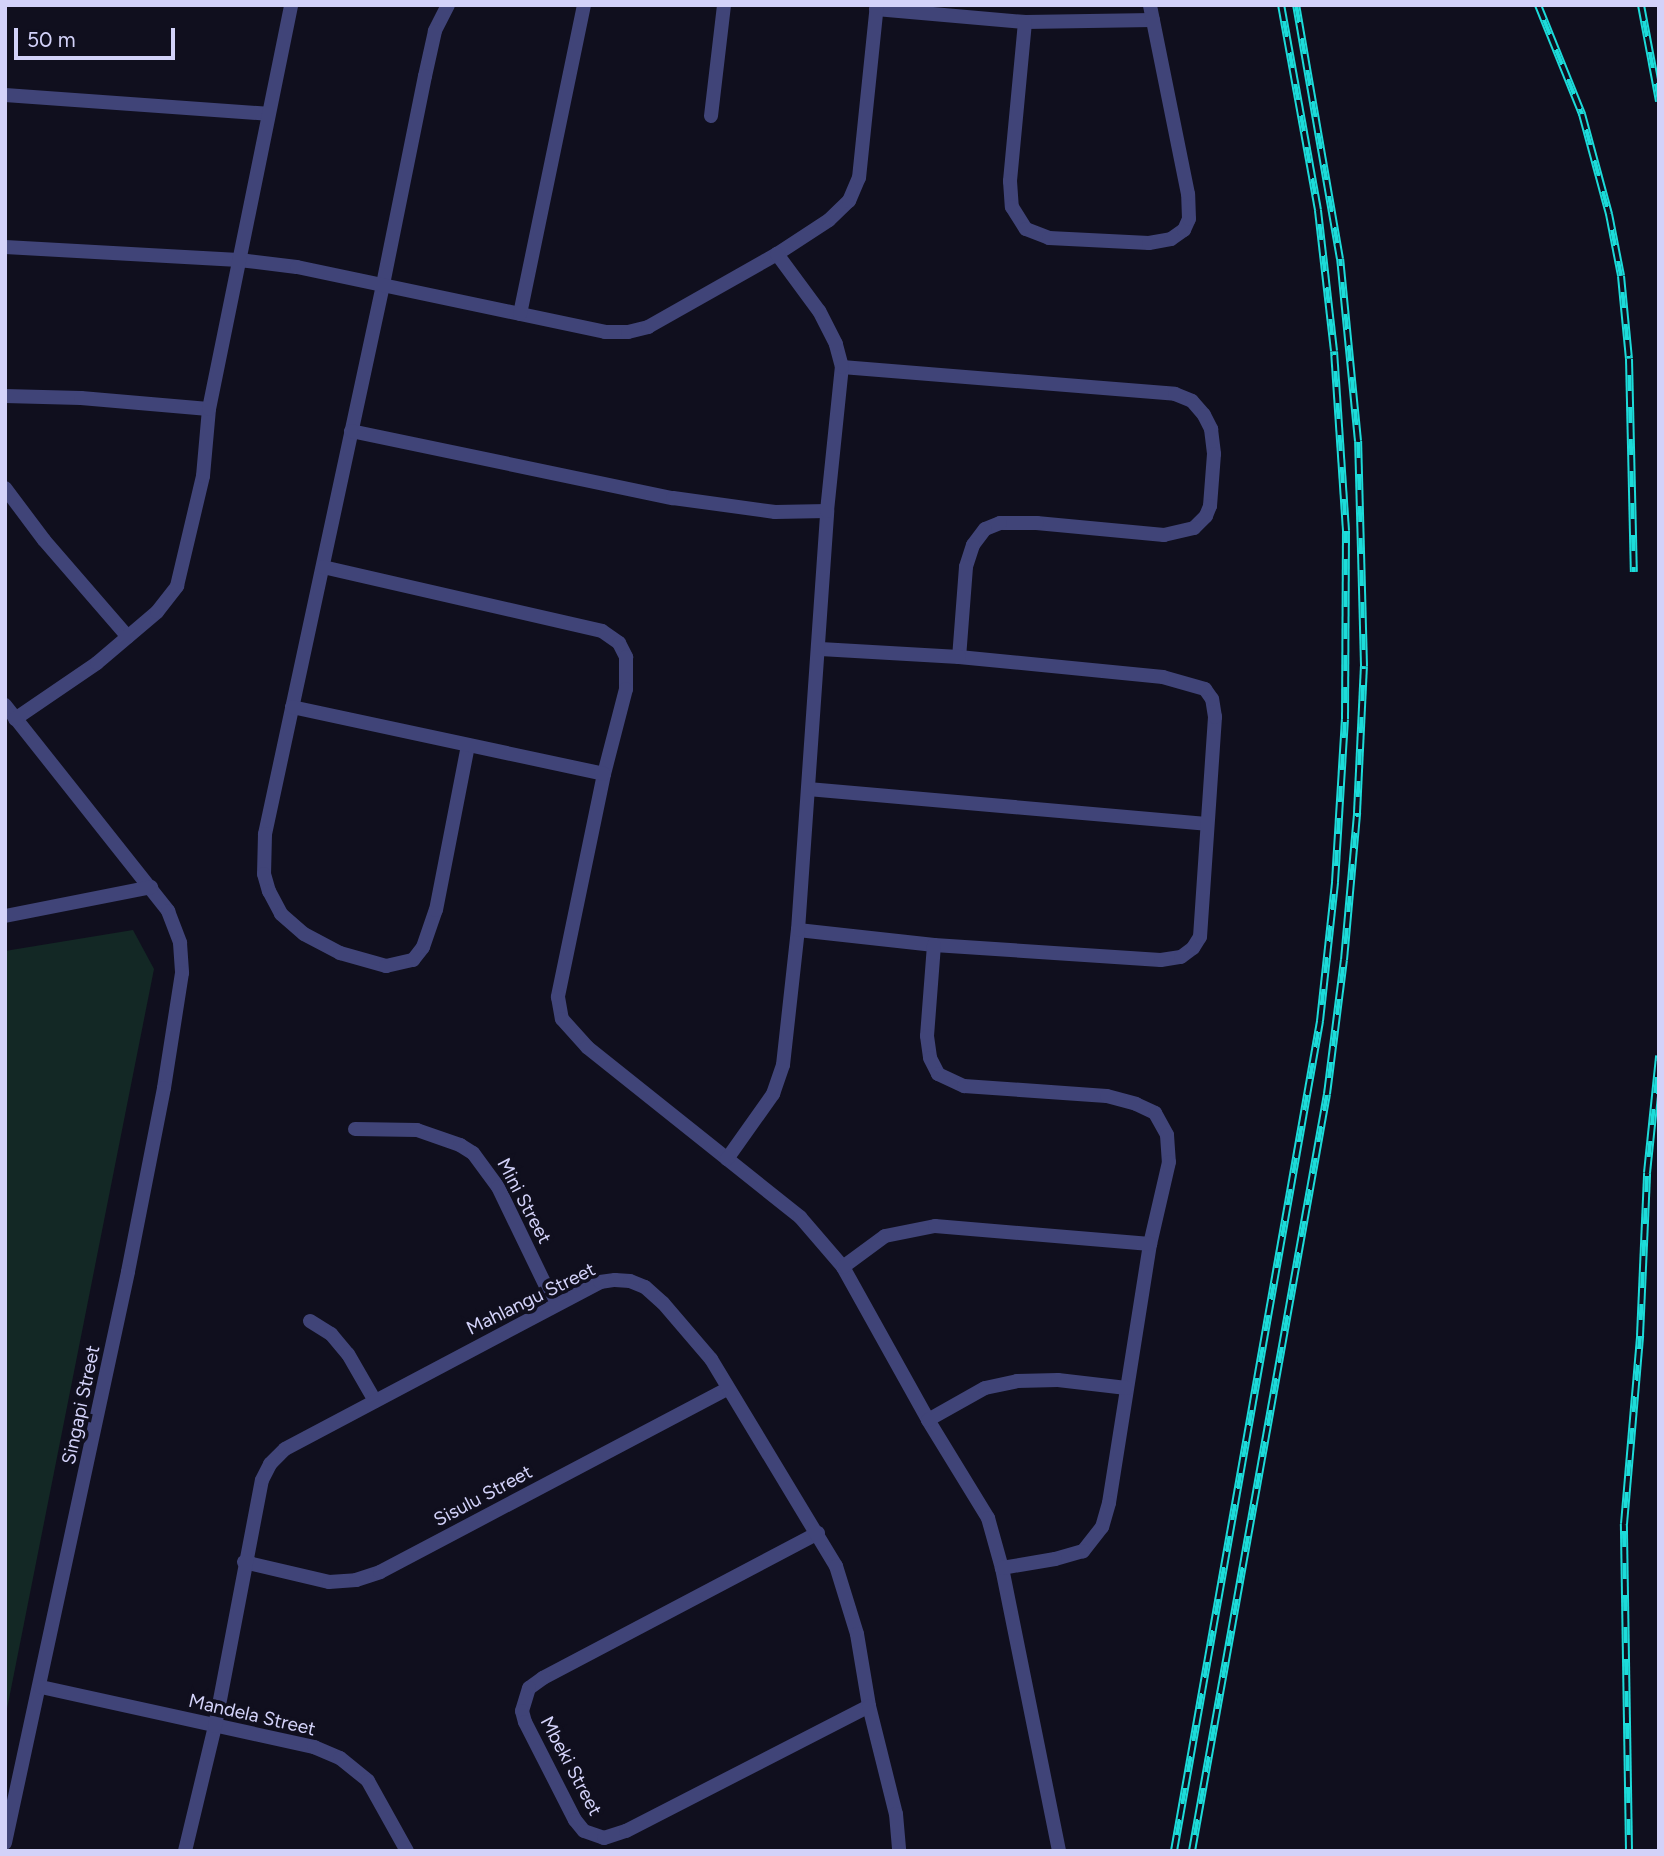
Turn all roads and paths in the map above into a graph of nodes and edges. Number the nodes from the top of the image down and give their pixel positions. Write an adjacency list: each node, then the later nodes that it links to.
1 (291, 5): 10 (street)
2 (448, 5): 15 (street)
3 (584, 5): 16 (street)
4 (724, 5): 11 (street)
5 (1150, 5): 7 (street)
6 (876, 7): 8 (street); 13 (street)
7 (1153, 20): 8 (street); 8 (street)
8 (1025, 22)
9 (5, 95): 10 (street)
10 (267, 114): 14 (street)
11 (711, 116)
12 (5, 247): 14 (street)
13 (777, 254): 16 (street); 17 (street)
14 (239, 260): 15 (street); 19 (street)
15 (383, 285): 16 (street); 20 (street)
16 (520, 314)
17 (842, 367): 22 (street); 26 (street)
18 (5, 396): 19 (street)
19 (209, 409): 24 (street)
20 (351, 431): 22 (street); 23 (street)
21 (5, 488): 24 (street)
22 (827, 511): 25 (street)
23 (323, 567): 28 (street); 31 (street)
24 (128, 637): 29 (street)
25 (820, 649): 26 (street); 32 (street)
26 (959, 657): 33 (street)
27 (5, 705): 29 (street, Singapi Street)
28 (292, 708): 30 (street); 30 (street)
29 (15, 719): 34 (street, Singapi Street)
30 (468, 745): 31 (street)
31 (604, 774): 39 (street)
32 (808, 789): 33 (street); 36 (street)
33 (1206, 824): 37 (street)
34 (151, 887): 35 (street); 51 (street, Singapi Street)
35 (5, 916)
36 (798, 930): 37 (street); 39 (street)
37 (934, 945): 40 (street)
38 (355, 1129): 42 (street, Mini Street)
39 (727, 1159): 41 (street)
40 (1150, 1244): 41 (street); 44 (street)
41 (843, 1267): 47 (street)
42 (555, 1305): 45 (street, Mahlangu Street); 46 (street, Mahlangu Street)
43 (310, 1321): 46 (street)
44 (1127, 1388): 47 (street); 50 (street)
45 (727, 1389): 48 (street, Mahlangu Street); 49 (street, Sisulu Street)
46 (375, 1401): 49 (street, Mahlangu Street)
47 (928, 1420): 50 (street)
48 (818, 1533): 52 (street, Mahlangu Street); 52 (street, Mbeki Street)
49 (244, 1562): 53 (street, Mahlangu Street)
50 (1002, 1568): 59 (street)
51 (41, 1687): 53 (street, Mandela Street); 54 (street, Singapi Street)
52 (870, 1706): 58 (street, Mahlangu Street)
53 (215, 1726): 56 (street, Mahlangu Street); 57 (street, Mandela Street)
54 (10, 1796): 55 (street, Singapi Street)
55 (5, 1843)
56 (185, 1851)
57 (407, 1851)
58 (899, 1851)
59 (1059, 1851)

